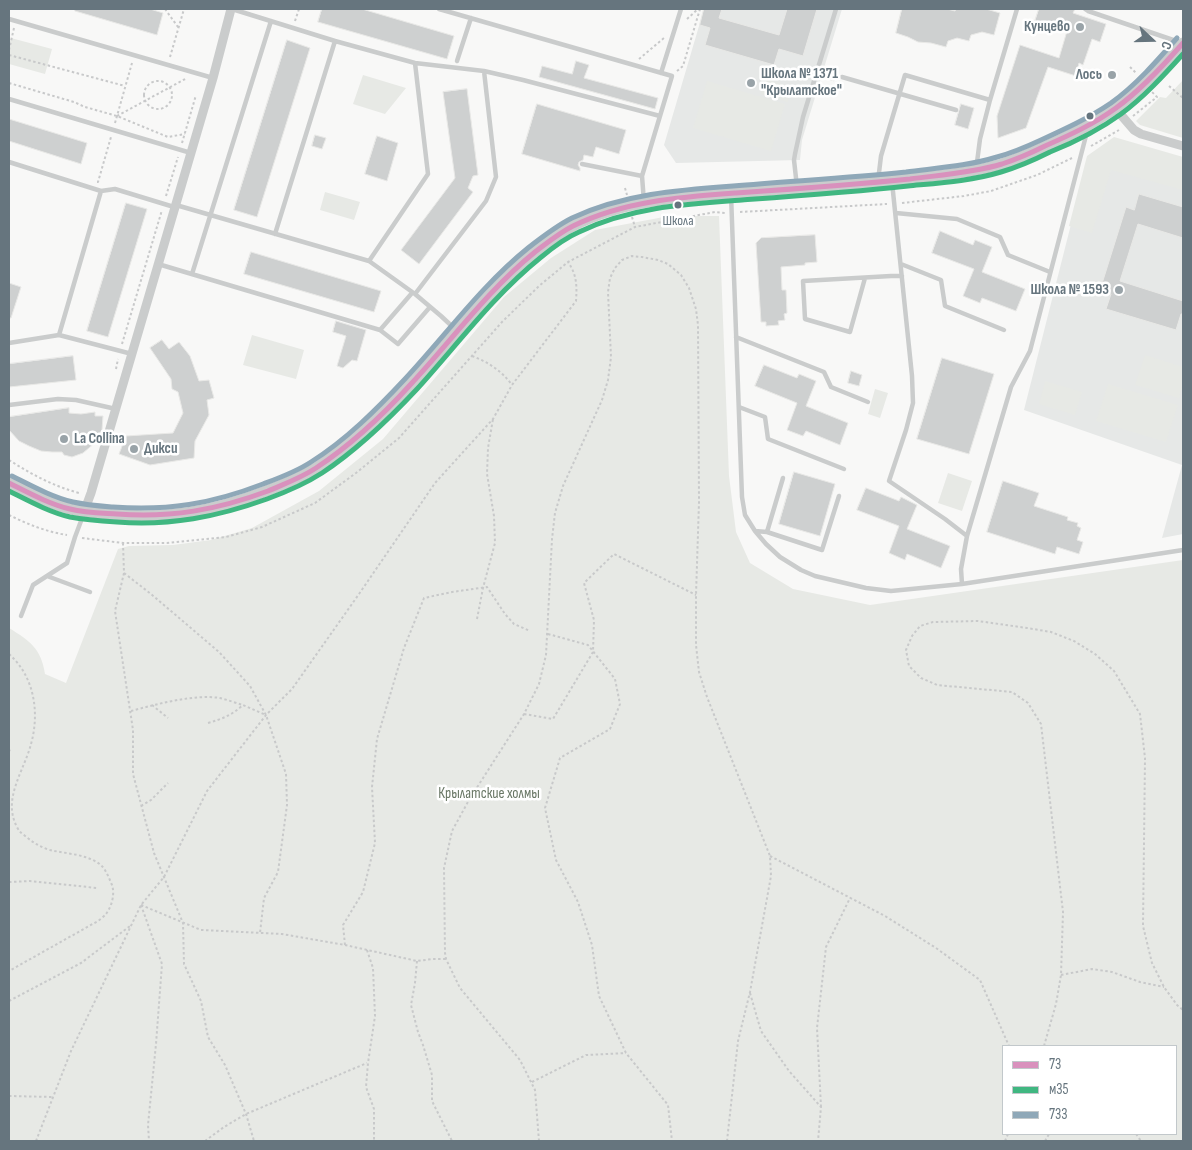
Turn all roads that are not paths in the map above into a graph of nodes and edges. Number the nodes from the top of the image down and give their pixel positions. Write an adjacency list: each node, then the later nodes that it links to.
1 (232, 9): 9 (lane); 17 (street)
2 (439, 9): 7 (lane)
3 (680, 9): 15 (lane)
4 (836, 9): 33 (lane)
5 (1017, 9): 20 (lane)
6 (1085, 9): 11 (lane)
7 (471, 18): 12 (lane); 15 (lane)
8 (9, 19): 17 (lane)
9 (271, 21): 10 (lane); 39 (lane)
10 (335, 41): 13 (lane); 40 (lane)
11 (1183, 43): 21 (street)
12 (457, 60)
13 (415, 63): 14 (lane); 41 (lane)
14 (484, 71): 23 (lane); 48 (lane)
15 (661, 73): 23 (lane)
16 (842, 77): 18 (lane)
17 (212, 78): 26 (street)
18 (900, 94): 20 (lane); 22 (lane); 32 (lane)
19 (9, 99): 26 (lane)
20 (990, 100): 29 (lane)
21 (1115, 108): 24 (street); 25 (street)
22 (956, 110)
23 (660, 116): 30 (lane)
24 (1089, 125): 29 (street); 44 (lane)
25 (1183, 146)
26 (190, 152): 37 (street)
27 (9, 162): 34 (lane)
28 (582, 164): 30 (lane)
29 (976, 170): 31 (street)
30 (642, 176): 36 (lane)
31 (892, 181): 32 (street); 38 (lane)
32 (878, 182): 33 (street)
33 (797, 188): 35 (street)
34 (101, 191): 37 (lane); 53 (lane)
35 (730, 193): 36 (street); 54 (lane)
36 (644, 202): 52 (street)
37 (175, 206): 39 (lane); 42 (street)
38 (896, 212): 43 (lane); 44 (lane)
39 (210, 215): 40 (lane); 45 (lane)
40 (275, 234): 41 (lane)
41 (369, 261): 48 (lane)
42 (158, 264): 45 (lane); 56 (street)
43 (901, 264): 46 (lane); 51 (lane)
44 (1050, 272): 68 (lane)
45 (192, 274): 50 (lane)
46 (902, 276): 47 (lane); 68 (lane)
47 (866, 278): 47 (lane)
48 (414, 294): 49 (lane); 50 (lane)
49 (430, 307): 50 (lane); 52 (lane)
50 (380, 330)
51 (1004, 330)
52 (457, 331): 65 (street)
53 (59, 335): 55 (lane); 56 (lane)
54 (736, 337): 57 (lane); 59 (lane)
55 (9, 343)
56 (132, 354): 60 (street)
57 (868, 402)
58 (9, 405): 60 (lane)
59 (739, 407): 61 (lane); 66 (lane)
60 (116, 409): 65 (street)
61 (844, 469)
62 (783, 478): 67 (lane)
63 (9, 483): 65 (street)
64 (839, 496): 67 (lane)
65 (84, 512): 70 (lane)
66 (755, 531): 67 (lane); 71 (lane)
67 (766, 532)
68 (967, 536): 71 (lane)
69 (1183, 550): 71 (lane)
70 (47, 576): 72 (lane); 73 (lane)
71 (962, 584)
72 (90, 592)
73 (20, 616)

